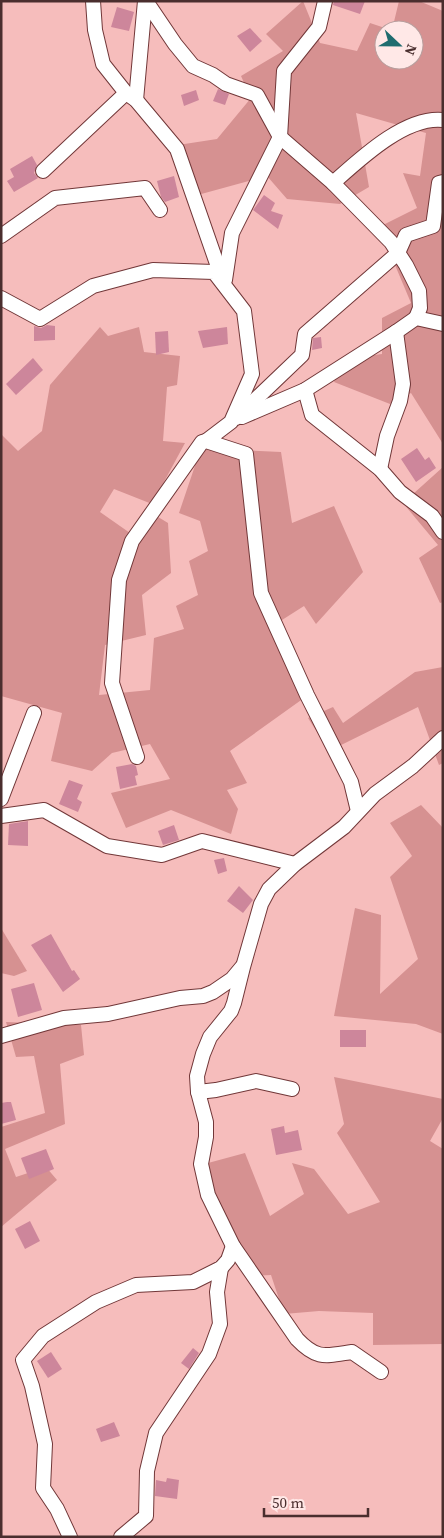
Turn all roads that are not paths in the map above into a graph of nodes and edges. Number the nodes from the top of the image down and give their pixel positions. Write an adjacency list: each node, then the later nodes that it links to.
1 (93, 1): 4 (street)
2 (145, 1): 4 (street); 6 (street)
3 (325, 1): 6 (street)
4 (131, 97): 7 (street); 13 (street)
5 (443, 120): 9 (street)
6 (280, 137): 9 (street); 13 (street)
7 (43, 171)
8 (443, 182): 12 (street)
9 (333, 183): 12 (street)
10 (160, 210): 11 (street)
11 (1, 236)
12 (398, 253): 15 (street); 19 (street)
13 (224, 283): 14 (street); 19 (street)
14 (1, 298)
15 (416, 318): 16 (street); 17 (street)
16 (443, 324)
17 (396, 332): 18 (street); 21 (street)
18 (305, 390): 19 (street); 21 (street)
19 (232, 422): 20 (street)
20 (206, 441): 25 (street); 27 (street)
21 (380, 469): 22 (street)
22 (443, 532)
23 (34, 713): 26 (street)
24 (443, 738): 27 (street)
25 (137, 757)
26 (1, 799)
27 (358, 811): 29 (street)
28 (1, 816): 29 (street)
29 (295, 864): 30 (street)
30 (242, 967): 31 (street); 33 (street)
31 (1, 1036)
32 (292, 1089): 33 (street)
33 (198, 1092): 34 (street)
34 (233, 1246): 35 (street); 36 (street)
35 (221, 1268): 37 (street); 38 (street)
36 (381, 1372)
37 (70, 1537)
38 (121, 1537)

